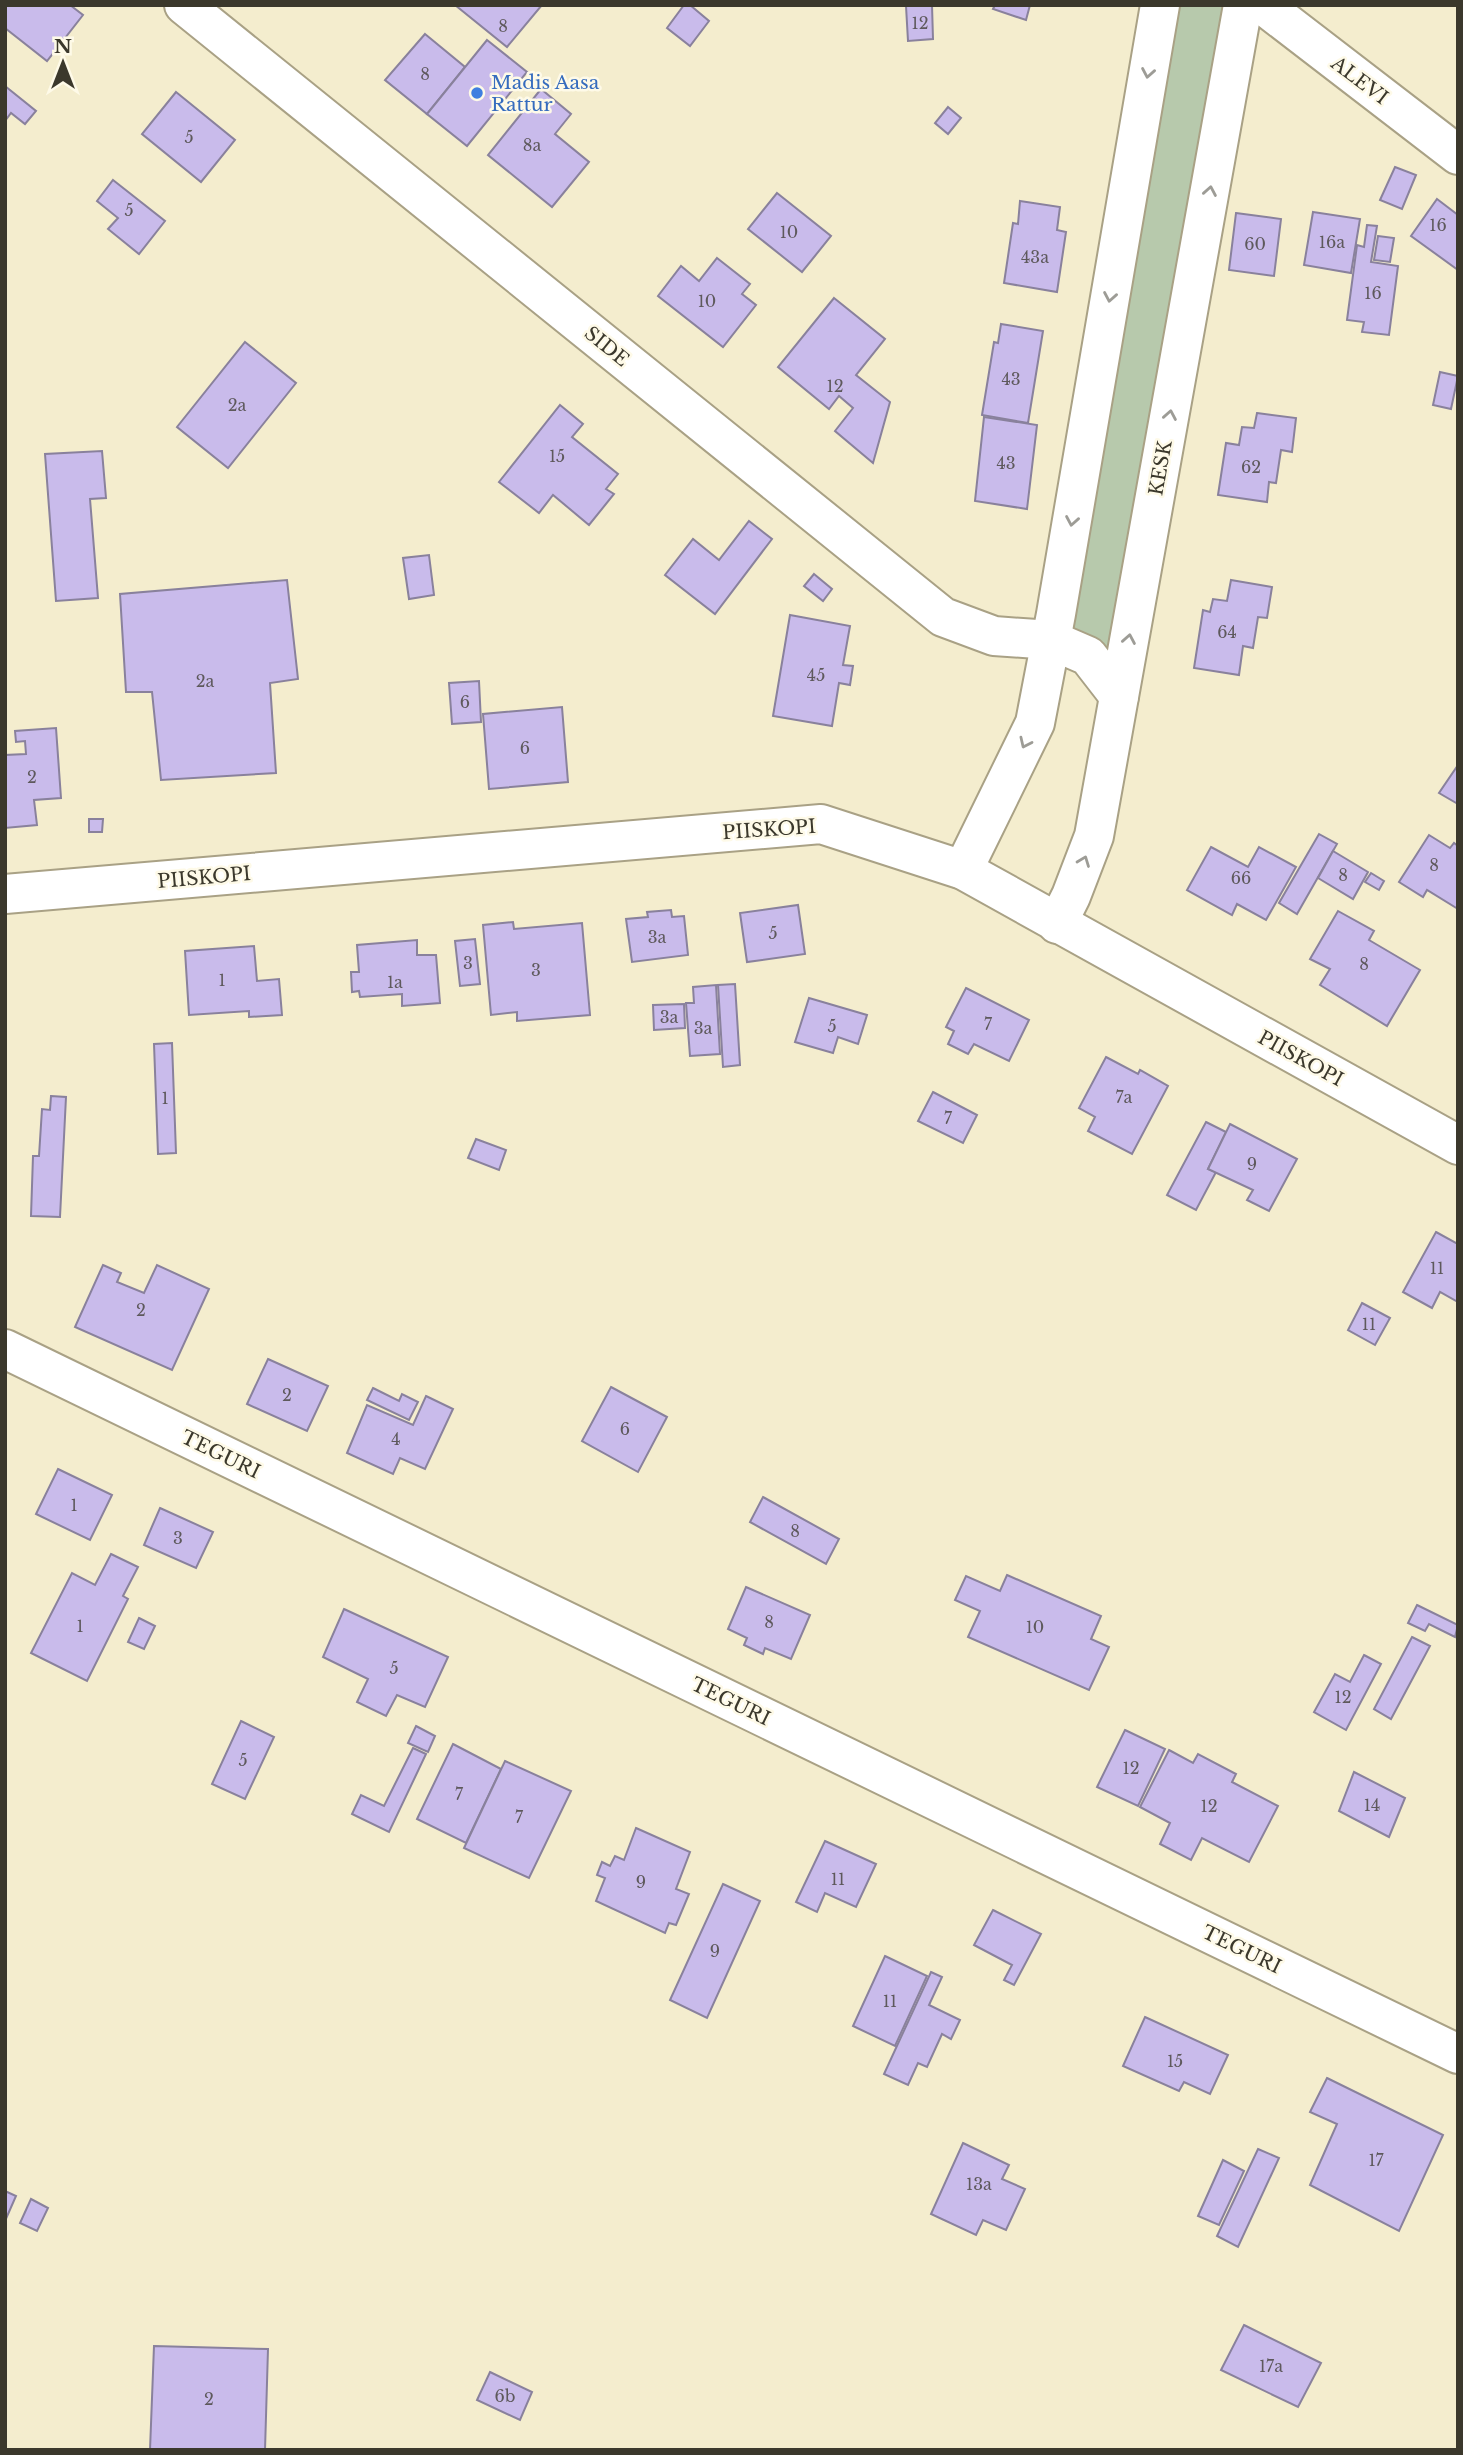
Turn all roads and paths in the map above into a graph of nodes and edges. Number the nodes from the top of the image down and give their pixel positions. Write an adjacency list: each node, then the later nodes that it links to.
1 (184, 5): 6 (street, SIDE)
2 (1160, 5): 6 (street, one-way to 6)
3 (1243, 5): 7 (street, KESK, one-way to 3)
4 (1263, 5): 5 (street, ALEVI)
5 (1458, 155)
6 (1051, 640): 7 (street, SIDE); 8 (street, one-way to 8)
7 (1119, 696): 10 (street, KESK, one-way to 7)
8 (963, 870): 9 (street, PIISKOPI); 10 (street, PIISKOPI)
9 (5, 894)
10 (1058, 924): 11 (street, PIISKOPI)
11 (1458, 1145)
12 (5, 1349): 13 (street, TEGURI)
13 (1458, 2054)

